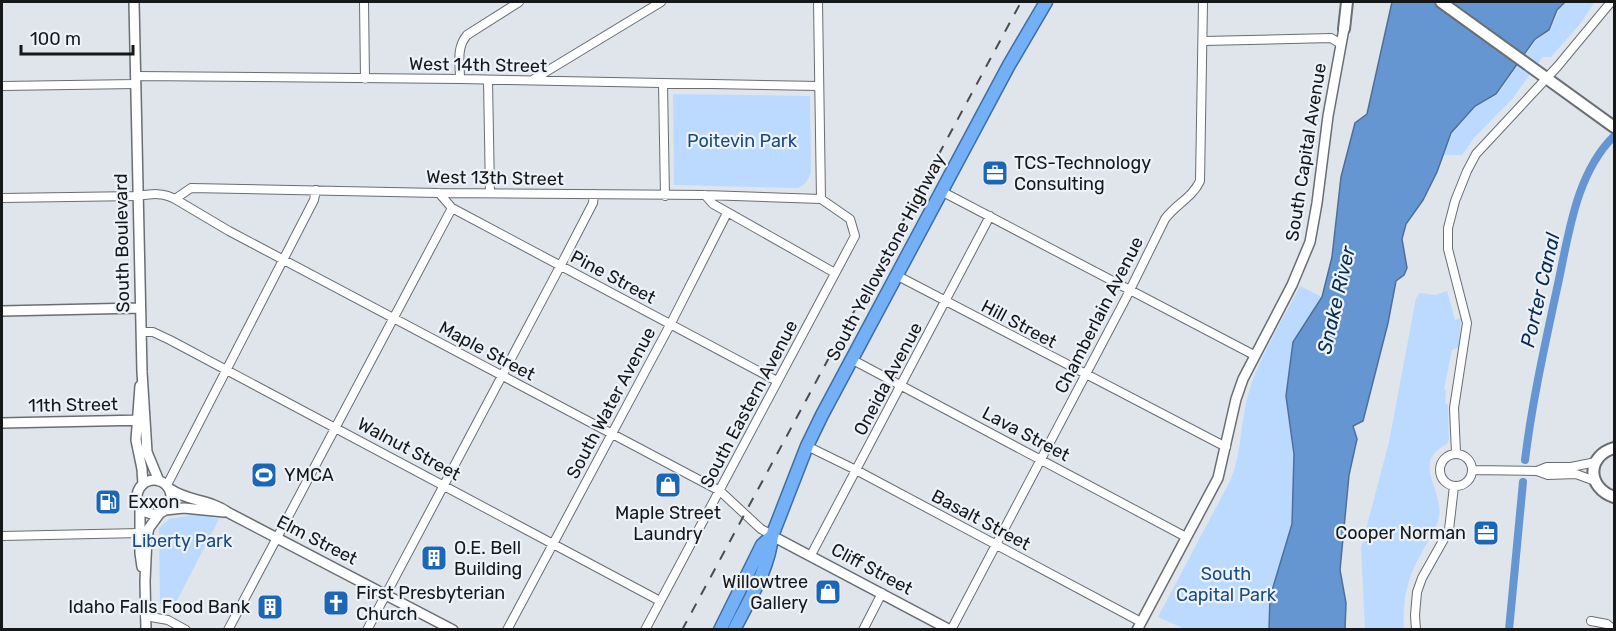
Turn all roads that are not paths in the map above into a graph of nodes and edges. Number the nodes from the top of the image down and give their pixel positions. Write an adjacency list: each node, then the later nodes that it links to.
1 (134, 2): 16 (street, South Boulevard)
2 (364, 2): 14 (street)
3 (519, 2): 15 (street)
4 (661, 2): 18 (street)
5 (818, 2): 22 (street)
6 (1046, 2): 25 (highway, South Yellowstone Highway)
7 (1203, 2): 12 (street, Chamberlain Avenue)
8 (1348, 2): 11 (main road)
9 (1441, 2): 19 (main road)
10 (1611, 2): 19 (street)
11 (1344, 29): 13 (street, South Capital Avenue)
12 (1203, 41): 13 (street); 42 (street, Chamberlain Avenue)
13 (1341, 44): 49 (street, South Capital Avenue)
14 (365, 79): 15 (street, West 14th Street); 16 (street, West 14th Street)
15 (460, 79): 17 (street, West 14th Street)
16 (136, 80): 21 (street, West 14th Street); 30 (street, South Boulevard)
17 (488, 80): 18 (street, West 14th Street); 27 (street)
18 (533, 80): 20 (street, West 14th Street)
19 (1544, 81): 23 (main road); 63 (street)
20 (663, 84): 22 (street, West 14th Street); 31 (street)
21 (2, 86)
22 (819, 86): 34 (street)
23 (1612, 125)
24 (316, 190): 26 (street, West 13th Street); 33 (street, West 13th Street); 38 (street)
25 (941, 191): 37 (street); 41 (highway, South Yellowstone Highway)
26 (439, 193): 27 (street, West 13th Street); 35 (street, Pine Street)
27 (490, 194): 28 (street, West 13th Street)
28 (594, 194): 31 (street, West 13th Street); 39 (street)
29 (705, 195): 31 (street, West 13th Street); 34 (street, West 13th Street); 36 (street)
30 (138, 196): 32 (street, West 13th Street); 33 (street, West 13th Street); 44 (street, South Boulevard)
31 (665, 196)
32 (2, 198)
33 (175, 199): 38 (street, Maple Street)
34 (821, 199): 40 (street, South Eastern Avenue)
35 (452, 208): 39 (street, Pine Street); 46 (street)
36 (727, 213): 40 (street); 47 (street, South Water Avenue)
37 (990, 216): 42 (street); 43 (street, Oneida Avenue)
38 (283, 260): 46 (street, Maple Street); 51 (street)
39 (560, 267): 47 (street, Pine Street); 52 (street)
40 (835, 273): 54 (street, South Eastern Avenue)
41 (896, 275): 43 (street, Hill Street); 50 (highway, South Yellowstone Highway)
42 (1131, 289): 49 (street); 53 (street, Chamberlain Avenue)
43 (946, 302): 53 (street, Hill Street); 55 (street, Oneida Avenue)
44 (140, 308): 45 (street); 48 (street, South Boulevard)
45 (2, 311)
46 (392, 317): 52 (street, Maple Street); 58 (street)
47 (670, 325): 54 (street, Pine Street); 59 (street, South Water Avenue)
48 (141, 332): 51 (street, Walnut Street); 56 (street, South Boulevard)
49 (1254, 355): 61 (street, South Capital Avenue)
50 (851, 359): 55 (street, Lava Street); 60 (highway, South Yellowstone Highway)
51 (225, 369): 58 (street, Walnut Street); 71 (street)
52 (502, 375): 59 (street, Maple Street); 72 (street)
53 (1086, 375): 61 (street, Hill Street); 64 (street, Chamberlain Avenue)
54 (777, 381): 74 (street, South Eastern Avenue)
55 (901, 385): 64 (street, Lava Street); 66 (street, Oneida Avenue)
56 (141, 420): 57 (street, 11th Street); 70 (street); 71 (street, South Boulevard)
57 (2, 423)
58 (334, 427): 72 (street, Walnut Street); 81 (street)
59 (610, 433): 74 (street, Maple Street); 84 (street, South Water Avenue)
60 (807, 446): 66 (street, Basalt Street); 82 (highway, South Yellowstone Highway)
61 (1226, 447): 83 (street, South Capital Avenue)
62 (1614, 447): 65 (main road)
63 (1456, 453): 67 (street); 73 (street)
64 (1041, 460): 83 (street, Lava Street); 85 (street, Chamberlain Avenue)
65 (1596, 462): 68 (street); 69 (main road)
66 (856, 470): 85 (street, Basalt Street); 86 (street, Oneida Avenue)
67 (1472, 470): 68 (street); 73 (street)
68 (1534, 471): 69 (street)
69 (1595, 481): 75 (main road)
70 (143, 484): 71 (street); 76 (street)
71 (165, 485): 77 (street); 78 (street, Elm Street)
72 (444, 485): 84 (street, Walnut Street); 89 (street)
73 (1454, 486): 106 (street)
74 (720, 491): 82 (street, Maple Street); 90 (street, South Eastern Avenue)
75 (1614, 496)
76 (140, 507): 77 (street); 79 (street)
77 (163, 512): 78 (street, Elm Street); 87 (street)
78 (229, 513): 81 (street, Elm Street)
79 (140, 533): 80 (street); 87 (street)
80 (2, 536)
81 (277, 537): 89 (street, Elm Street); 97 (street)
82 (775, 537): 86 (street, Cliff Street); 102 (highway); 103 (highway)
83 (1186, 537): 93 (street, South Capital Avenue)
84 (554, 543): 90 (street, Walnut Street); 100 (street, South Water Avenue)
85 (996, 544): 93 (street, Basalt Street); 105 (street, Chamberlain Avenue)
86 (811, 555): 88 (street, Cliff Street)
87 (145, 581): 91 (street)
88 (882, 593): 104 (street); 105 (street, Cliff Street)
89 (386, 594): 98 (street); 99 (street, Elm Street)
90 (660, 601): 101 (street, South Eastern Avenue)
91 (146, 616): 95 (street); 96 (street)
92 (1591, 621): 94 (street)
93 (1139, 626)
94 (1610, 627)
95 (146, 630)
96 (186, 630)
97 (228, 630)
98 (367, 630)
99 (453, 630)
100 (507, 630)
101 (645, 630)
102 (720, 630)
103 (734, 630)
104 (863, 630)
105 (951, 630)
106 (1416, 630)

